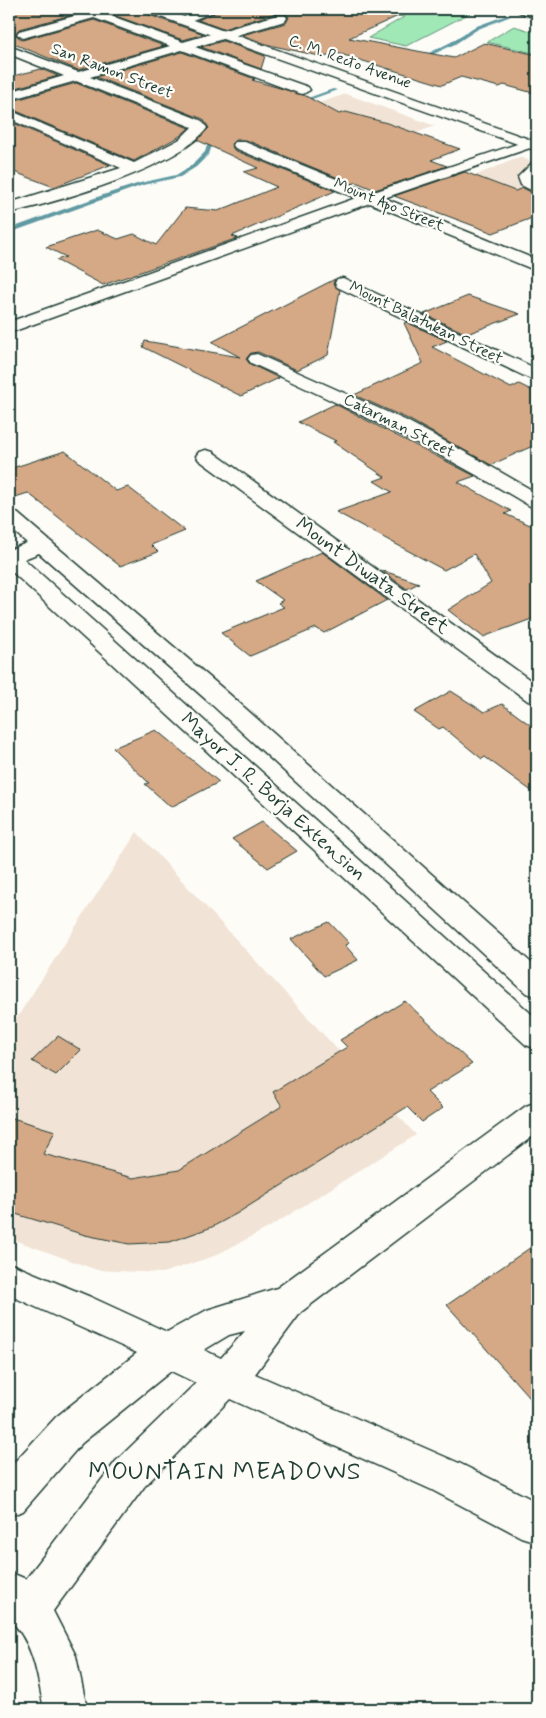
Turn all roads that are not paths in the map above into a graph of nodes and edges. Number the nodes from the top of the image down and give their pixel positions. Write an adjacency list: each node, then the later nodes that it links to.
1 (113, 9): 5 (main road)
2 (151, 9): 8 (main road, C. M. Recto Avenue)
3 (215, 9): 8 (main road)
4 (519, 9): 6 (main road)
5 (94, 14): 9 (main road); 11 (main road)
6 (537, 15)
7 (281, 18): 10 (main road)
8 (182, 20): 10 (main road, C. M. Recto Avenue)
9 (23, 34)
10 (223, 35): 11 (main road); 18 (main road, C. M. Recto Avenue)
11 (182, 46): 13 (main road); 14 (main road)
12 (9, 50): 13 (main road, San Ramon Street)
13 (79, 76): 15 (main road); 20 (main road, San Ramon Street)
14 (303, 90)
15 (9, 96)
16 (9, 114): 20 (main road)
17 (240, 145): 23 (main road, Mount Apo Street)
18 (534, 145): 23 (main road)
19 (537, 166): 21 (main road)
20 (135, 169): 24 (main road)
21 (537, 188)
22 (9, 192): 24 (main road)
23 (370, 198): 26 (main road, Mount Apo Street); 29 (main road)
24 (29, 201): 25 (main road)
25 (9, 208)
26 (537, 266)
27 (343, 283): 32 (main road, Mount Balatukan Street)
28 (9, 314): 29 (main road)
29 (45, 317): 30 (main road)
30 (9, 328)
31 (257, 359): 34 (main road, Catarman Street)
32 (537, 376)
33 (206, 456): 38 (main road, Mount Diwata Street)
34 (537, 502)
35 (9, 516): 36 (main road, Mayor J. R. Borja Extension)
36 (42, 545): 37 (main road); 39 (main road, Mayor J. R. Borja Extension)
37 (9, 557): 40 (main road, Mayor J. R. Borja Extension)
38 (537, 696)
39 (219, 698): 40 (main road); 41 (main road, Mayor J. R. Borja Extension)
40 (185, 716): 42 (main road, Mayor J. R. Borja Extension)
41 (537, 985)
42 (537, 1037)
43 (537, 1115): 45 (main road)
44 (9, 1279): 46 (main road)
45 (288, 1301): 46 (main road); 47 (main road)
46 (169, 1350): 47 (main road); 48 (main road)
47 (224, 1378): 49 (main road); 50 (main road)
48 (9, 1497)
49 (535, 1523)
50 (19, 1600): 51 (main road)
51 (65, 1709)

